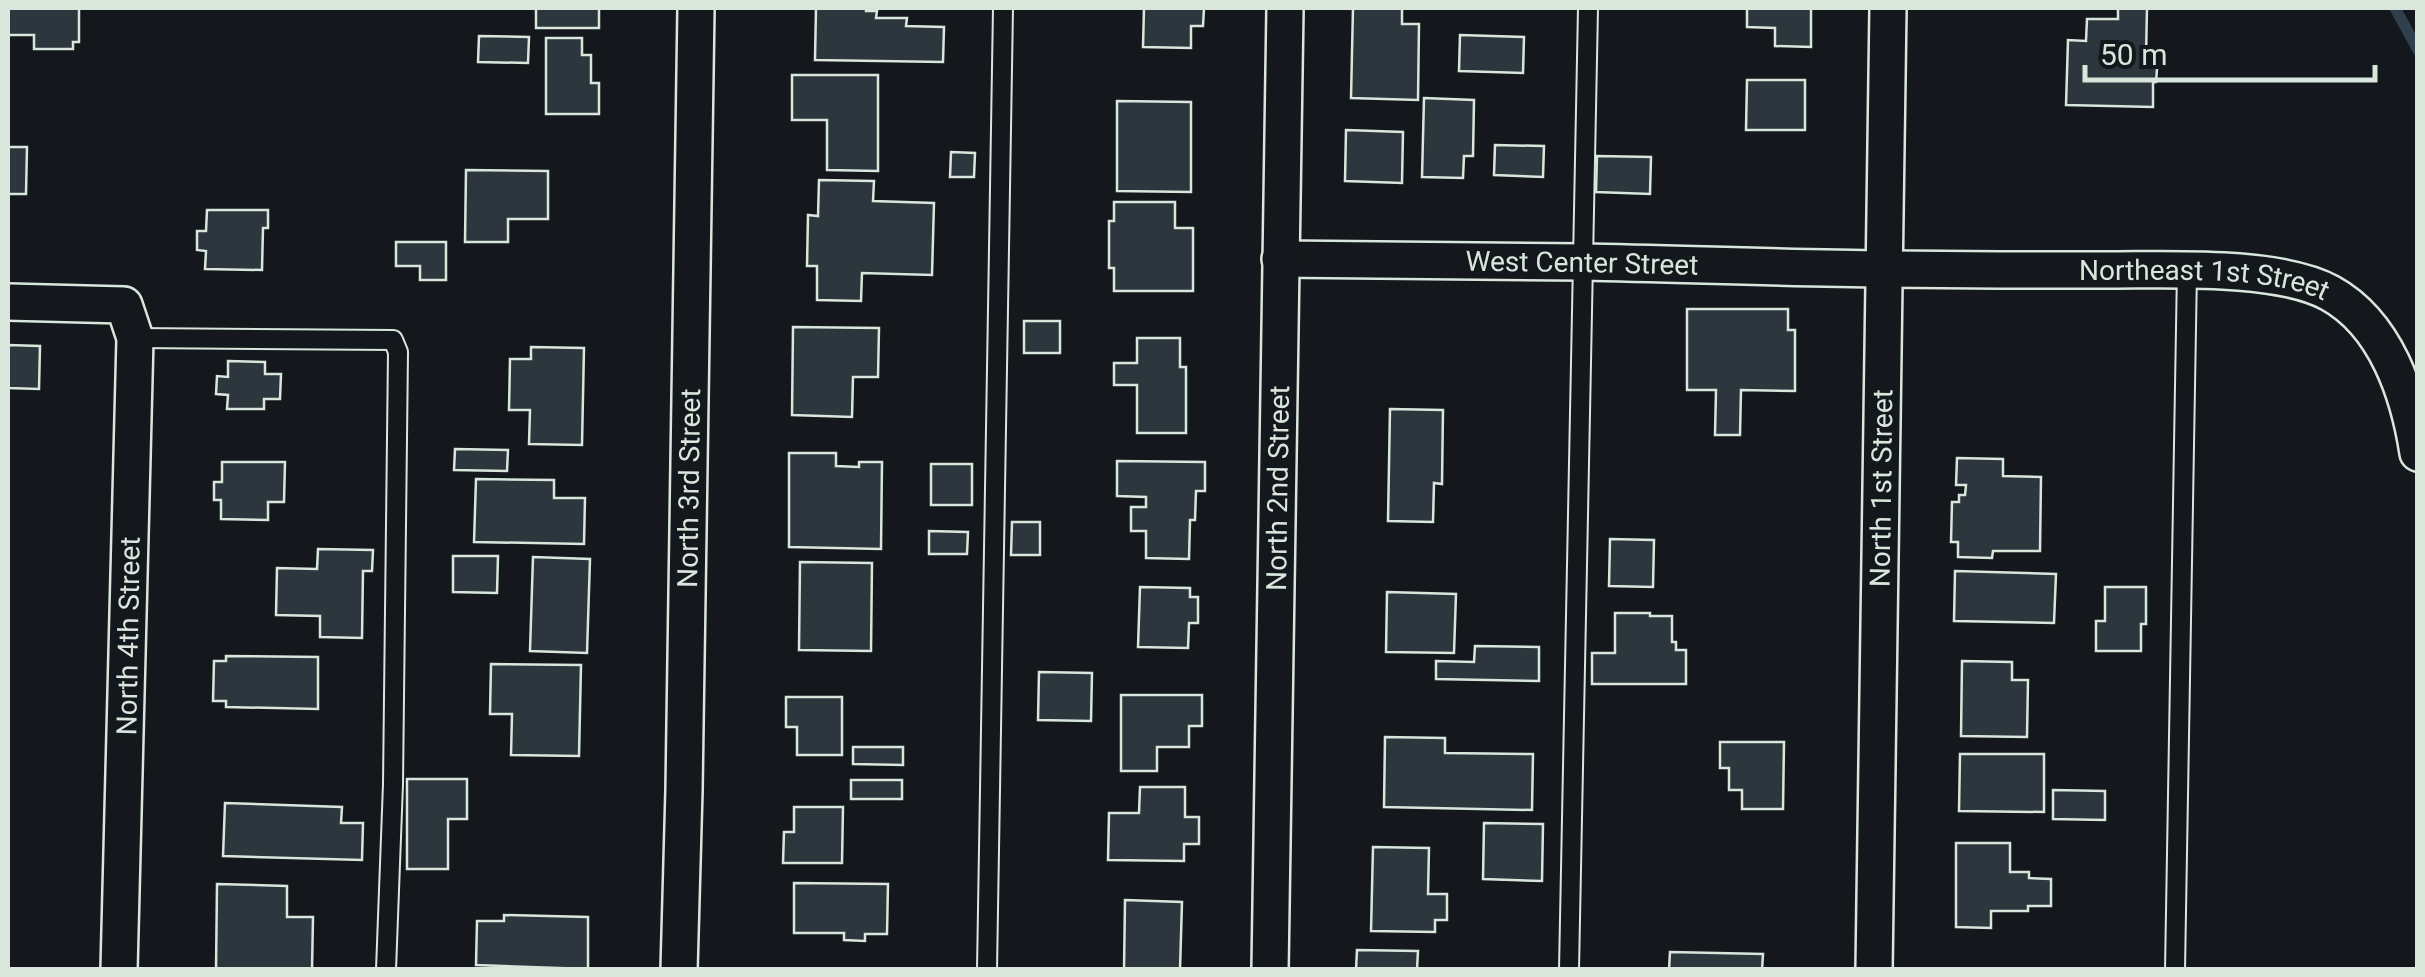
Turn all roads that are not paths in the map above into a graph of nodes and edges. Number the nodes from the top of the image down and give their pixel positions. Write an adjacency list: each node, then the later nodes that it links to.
1 (696, 8): 15 (street, North 3rd Street)
2 (1003, 8): 16 (lane)
3 (1285, 8): 6 (street, North 2nd Street)
4 (1588, 8): 7 (lane)
5 (1888, 8): 8 (street, North 1st Street)
6 (1280, 259): 7 (street, West Center Street); 17 (street, North 2nd Street)
7 (1582, 262): 8 (street, West Center Street); 18 (lane)
8 (1886, 270): 9 (street, Northeast 1st Street); 19 (street, North 1st Street)
9 (2187, 270): 12 (street, Northeast 1st Street); 20 (lane)
10 (8, 302): 11 (street)
11 (130, 321): 13 (street, North 4th Street); 14 (lane)
12 (2418, 454)
13 (119, 970)
14 (386, 970)
15 (679, 970)
16 (987, 970)
17 (1270, 970)
18 (1569, 970)
19 (1874, 970)
20 (2174, 970)

